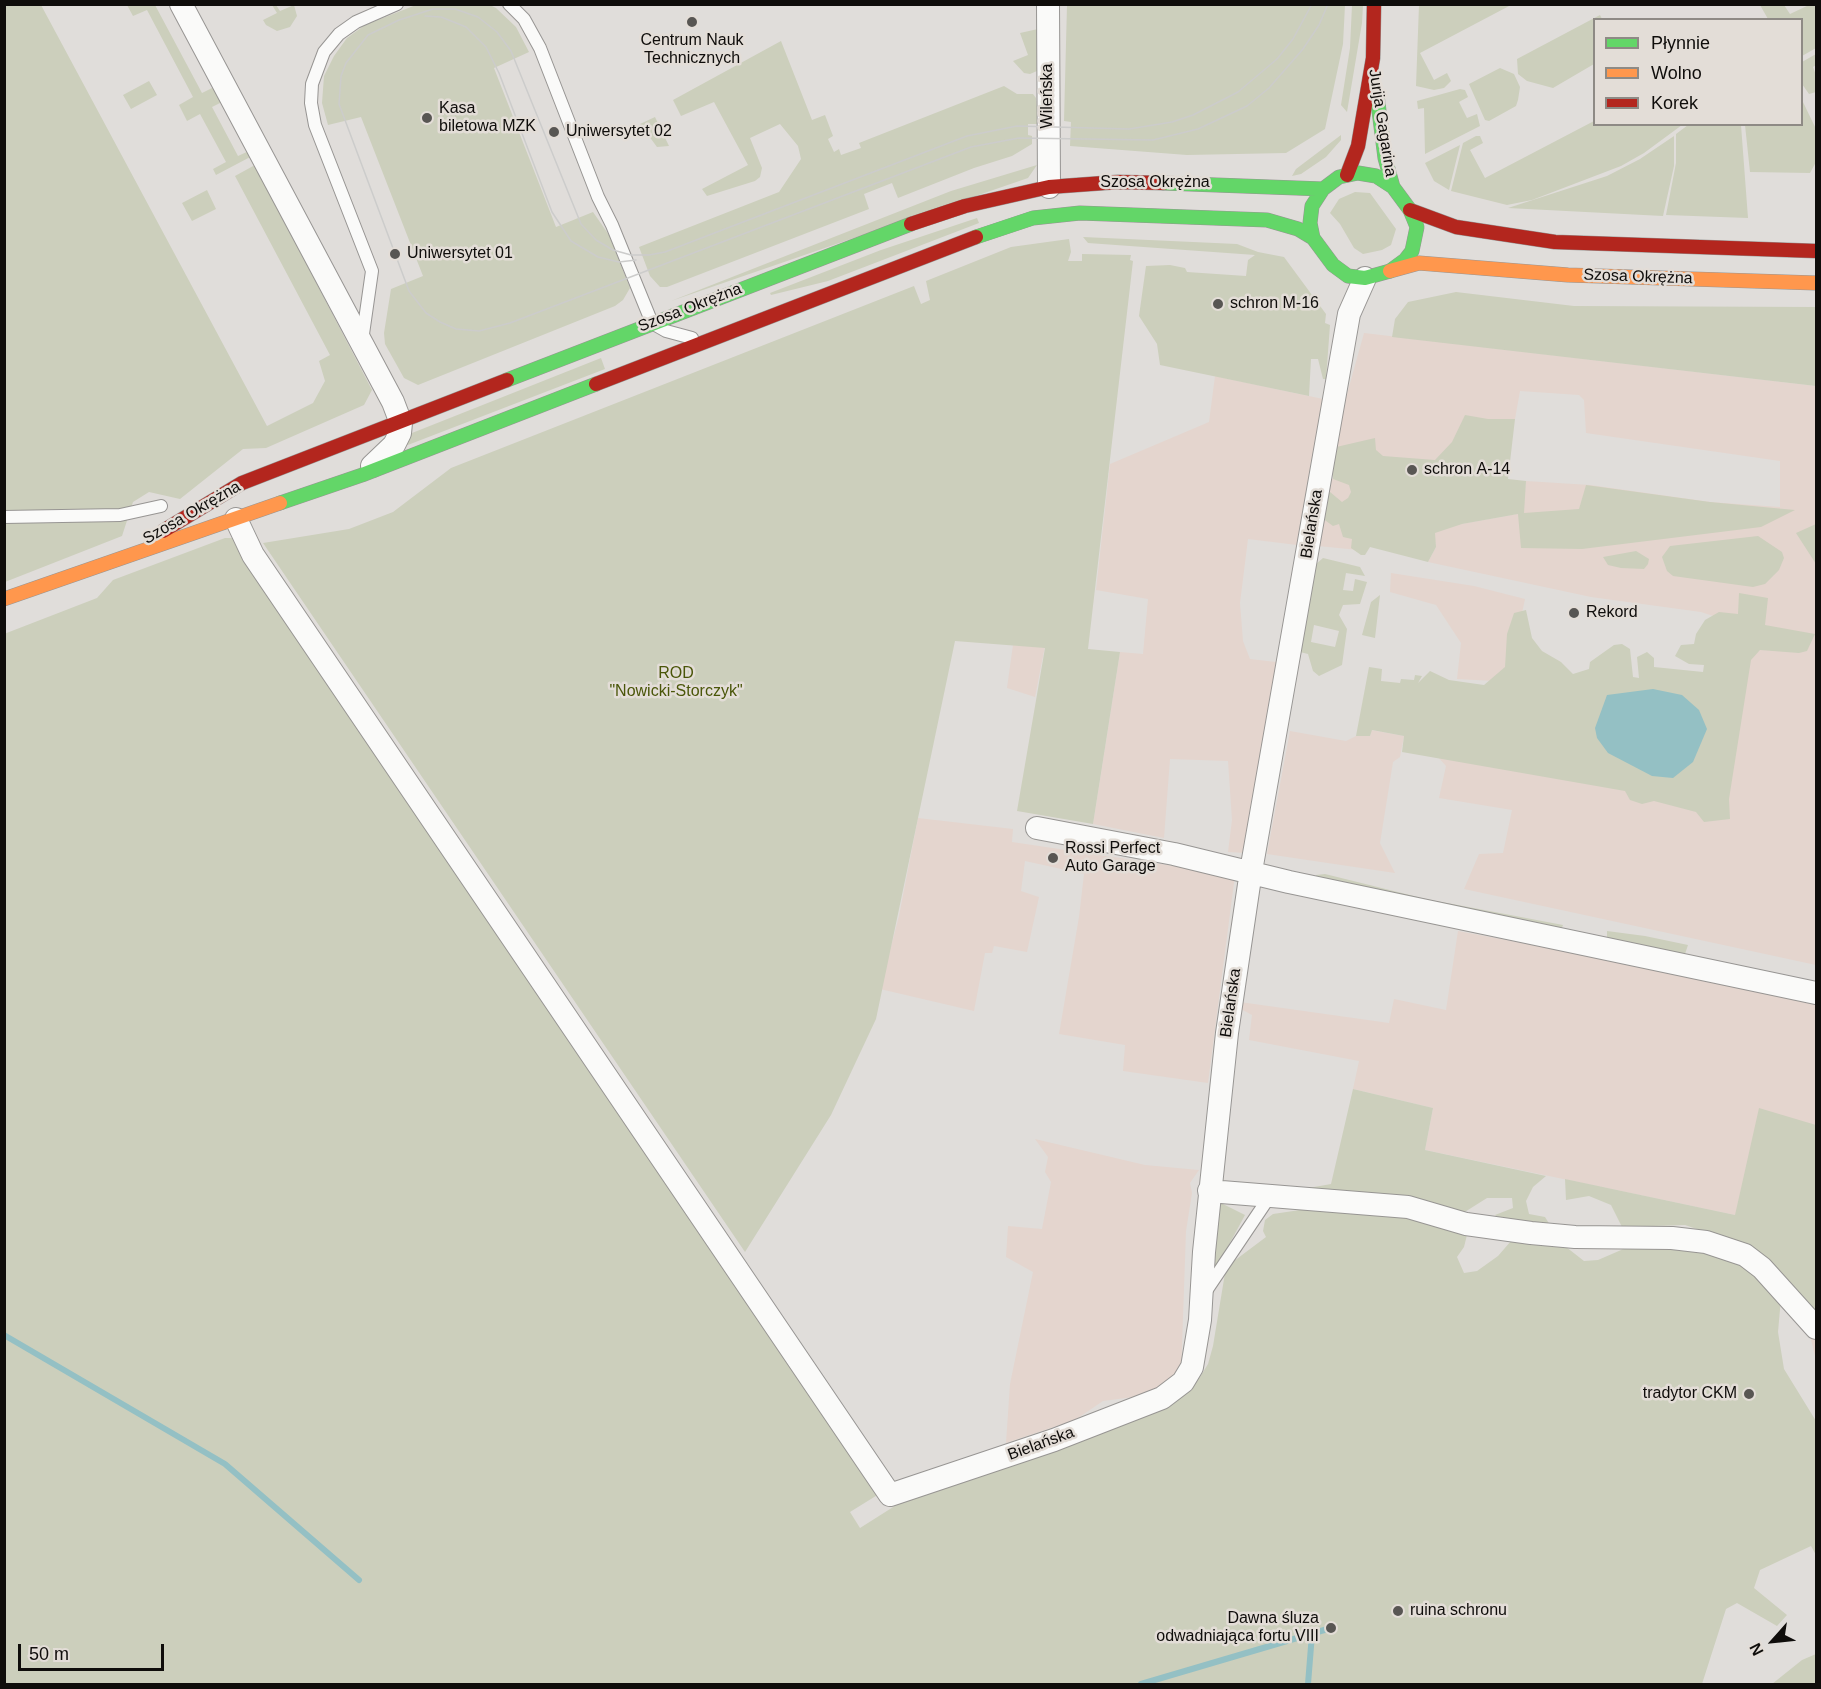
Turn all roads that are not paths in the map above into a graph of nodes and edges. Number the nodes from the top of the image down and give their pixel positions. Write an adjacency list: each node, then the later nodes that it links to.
1 (181, 4): 21 (street)
2 (397, 4): 21 (lane)
3 (509, 4): 19 (lane)
4 (1048, 4): 8 (street, Wileńska)
5 (1374, 4): 6 (street, Jurija Gagarina)
6 (1372, 58): 7 (street, Jurija Gagarina); 9 (street, Jurija Gagarina)
7 (1347, 175): 9 (street); 10 (street)
8 (1049, 187): 10 (street, Szosa Okrężna); 19 (street, Szosa Okrężna)
9 (1393, 188): 11 (street)
10 (1323, 189): 12 (street)
11 (1410, 210): 13 (street, Szosa Okrężna); 14 (street)
12 (1317, 243): 15 (street); 20 (street, Szosa Okrężna)
13 (1816, 251)
14 (1390, 271): 16 (street); 17 (street, Szosa Okrężna)
15 (1341, 272): 16 (street); 18 (street, Bielańska)
16 (1365, 278): 18 (street, Bielańska)
17 (1816, 283)
18 (1349, 314): 30 (street, Bielańska)
19 (652, 323): 20 (lane); 22 (street, Szosa Okrężna)
20 (711, 340): 23 (street, Szosa Okrężna)
21 (362, 342): 22 (street)
22 (400, 423): 23 (street); 27 (street, Szosa Okrężna)
23 (362, 475): 26 (street, Szosa Okrężna)
24 (161, 506): 25 (lane)
25 (4, 517)
26 (236, 519): 27 (street, Szosa Okrężna); 34 (street, Bielańska)
27 (92, 567): 28 (street, Szosa Okrężna)
28 (4, 599)
29 (1037, 828): 30 (street)
30 (1251, 871): 31 (street); 32 (street, Bielańska)
31 (1816, 993)
32 (1209, 1191): 33 (street); 34 (street, Bielańska)
33 (1270, 1196): 34 (lane); 35 (street)
34 (1202, 1297)
35 (1816, 1328)

